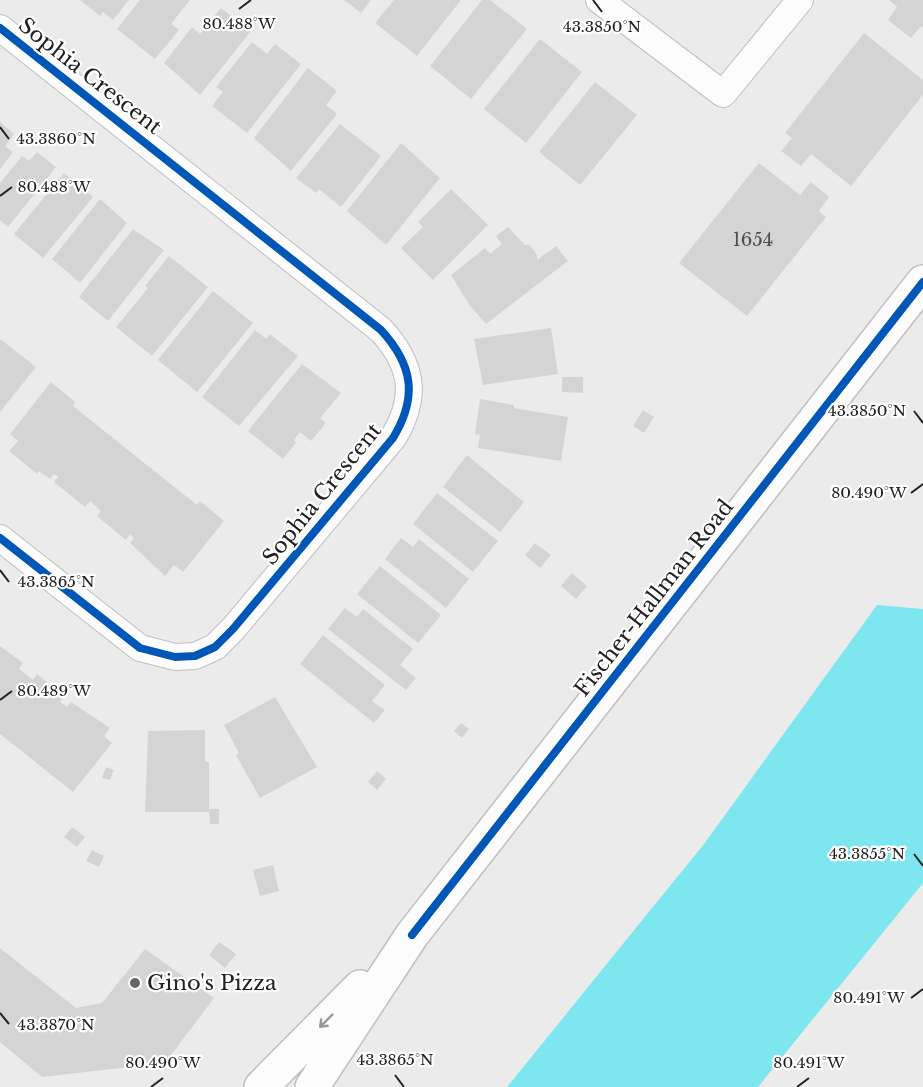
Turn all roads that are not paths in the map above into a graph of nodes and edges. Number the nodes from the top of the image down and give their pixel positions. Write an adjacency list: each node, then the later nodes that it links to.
1 (599, 0): 2 (street)
2 (800, 0)
3 (0, 28): 5 (street, Sophia Crescent)
4 (923, 282): 6 (main road, Fischer-Hallman Road)
5 (0, 537)
6 (412, 935): 7 (main road, Fischer-Hallman Road, one-way to 7); 8 (main road, Fischer-Hallman Road)
7 (261, 1087)
8 (312, 1087)

